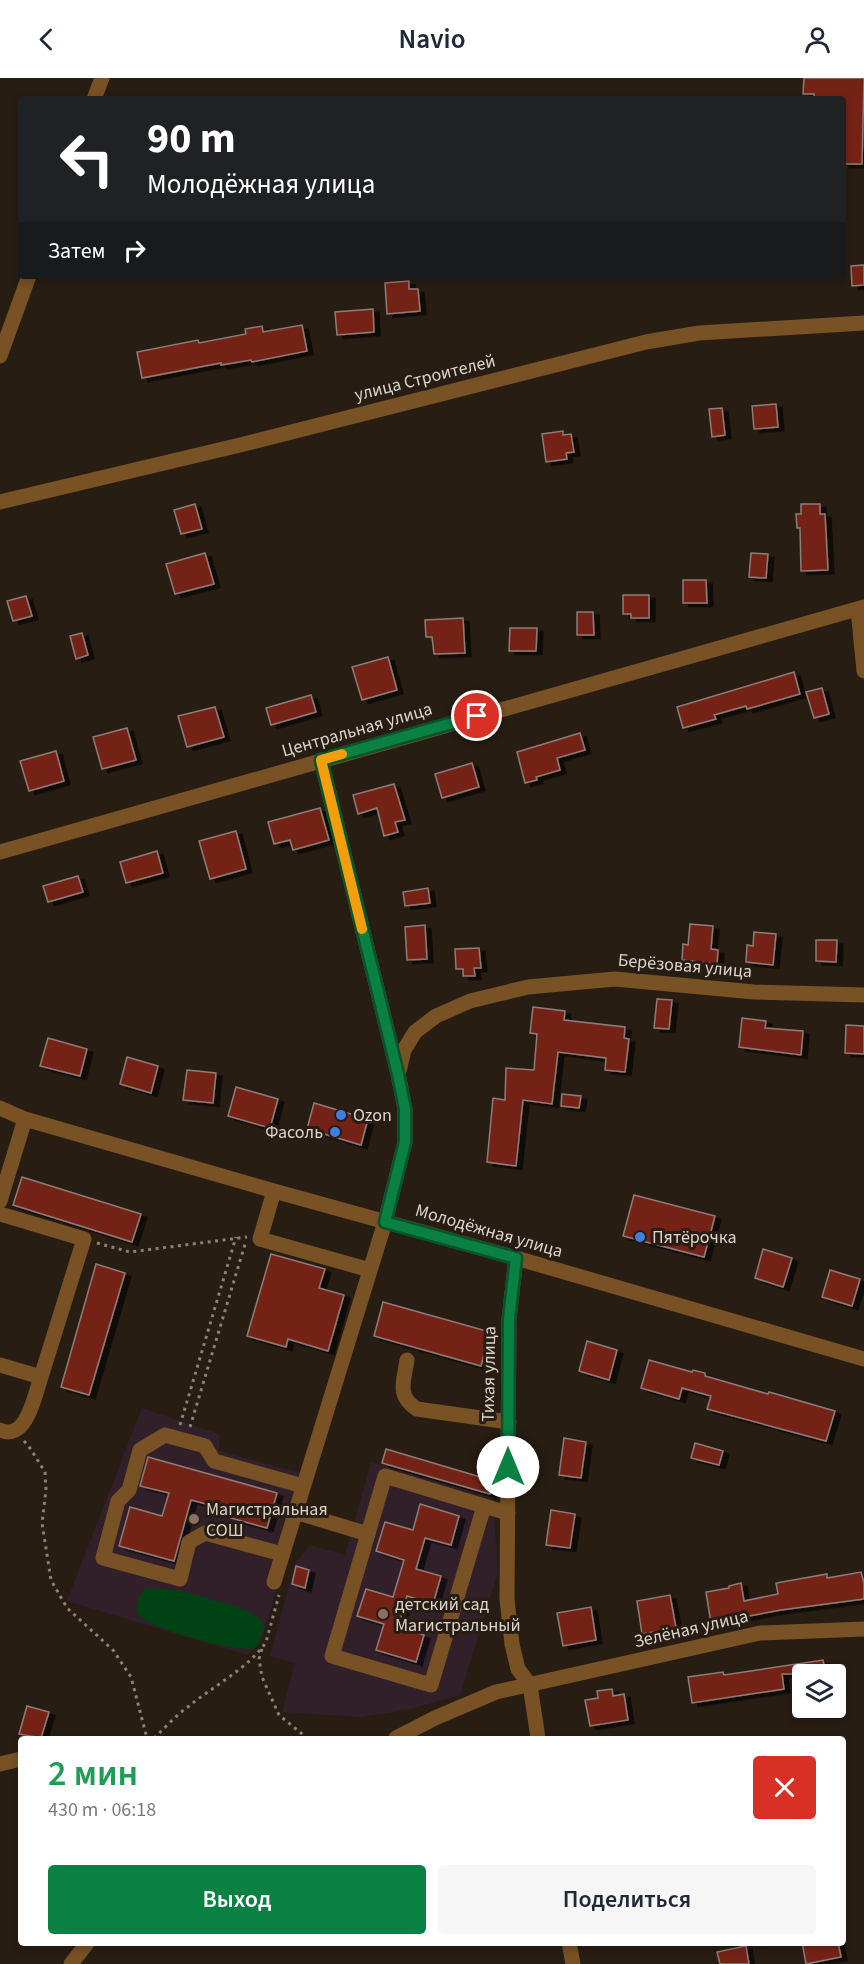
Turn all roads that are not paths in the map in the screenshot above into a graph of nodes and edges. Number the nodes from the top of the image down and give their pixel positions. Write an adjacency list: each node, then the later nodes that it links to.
1 (102, 78): 2 (street)
2 (95, 96)
3 (28, 279): 5 (street)
4 (864, 323): 6 (street, улица Строителей)
5 (0, 356)
6 (0, 502)
7 (861, 608): 8 (street); 9 (street, Центральная улица)
8 (864, 671)
9 (321, 760): 10 (street, Центральная улица); 12 (street)
10 (0, 852)
11 (864, 995): 12 (street, Берёзовая улица)
12 (398, 1074): 18 (street)
13 (0, 1108): 14 (street, Молодёжная улица)
14 (25, 1119): 15 (street, Молодёжная улица); 16 (street)
15 (274, 1191): 18 (street, Молодёжная улица); 20 (street)
16 (0, 1201)
17 (0, 1214): 24 (street)
18 (385, 1222): 19 (street, Молодёжная улица); 20 (street)
19 (516, 1258): 21 (street, Молодёжная улица); 25 (street, Тихая улица)
20 (370, 1270): 27 (street)
21 (864, 1359)
22 (408, 1360): 25 (street)
23 (0, 1365): 24 (street)
24 (41, 1377): 26 (street)
25 (508, 1422): 30 (street, Тихая улица)
26 (7, 1431)
27 (303, 1486): 29 (street); 32 (street)
28 (484, 1506): 30 (street); 31 (street); 31 (street)
29 (295, 1512): 31 (street); 32 (street)
30 (508, 1513): 35 (street, Тихая улица)
31 (368, 1534)
32 (282, 1554): 33 (street)
33 (277, 1588)
34 (864, 1629): 35 (street, Зелёная улица)
35 (530, 1685): 36 (street, Зелёная улица); 37 (street, Тихая улица)
36 (400, 1736)
37 (538, 1736)
38 (18, 1760): 39 (street)
39 (0, 1764)
40 (85, 1946): 42 (street)
41 (570, 1946): 43 (street)
42 (71, 1964)
43 (573, 1964)

